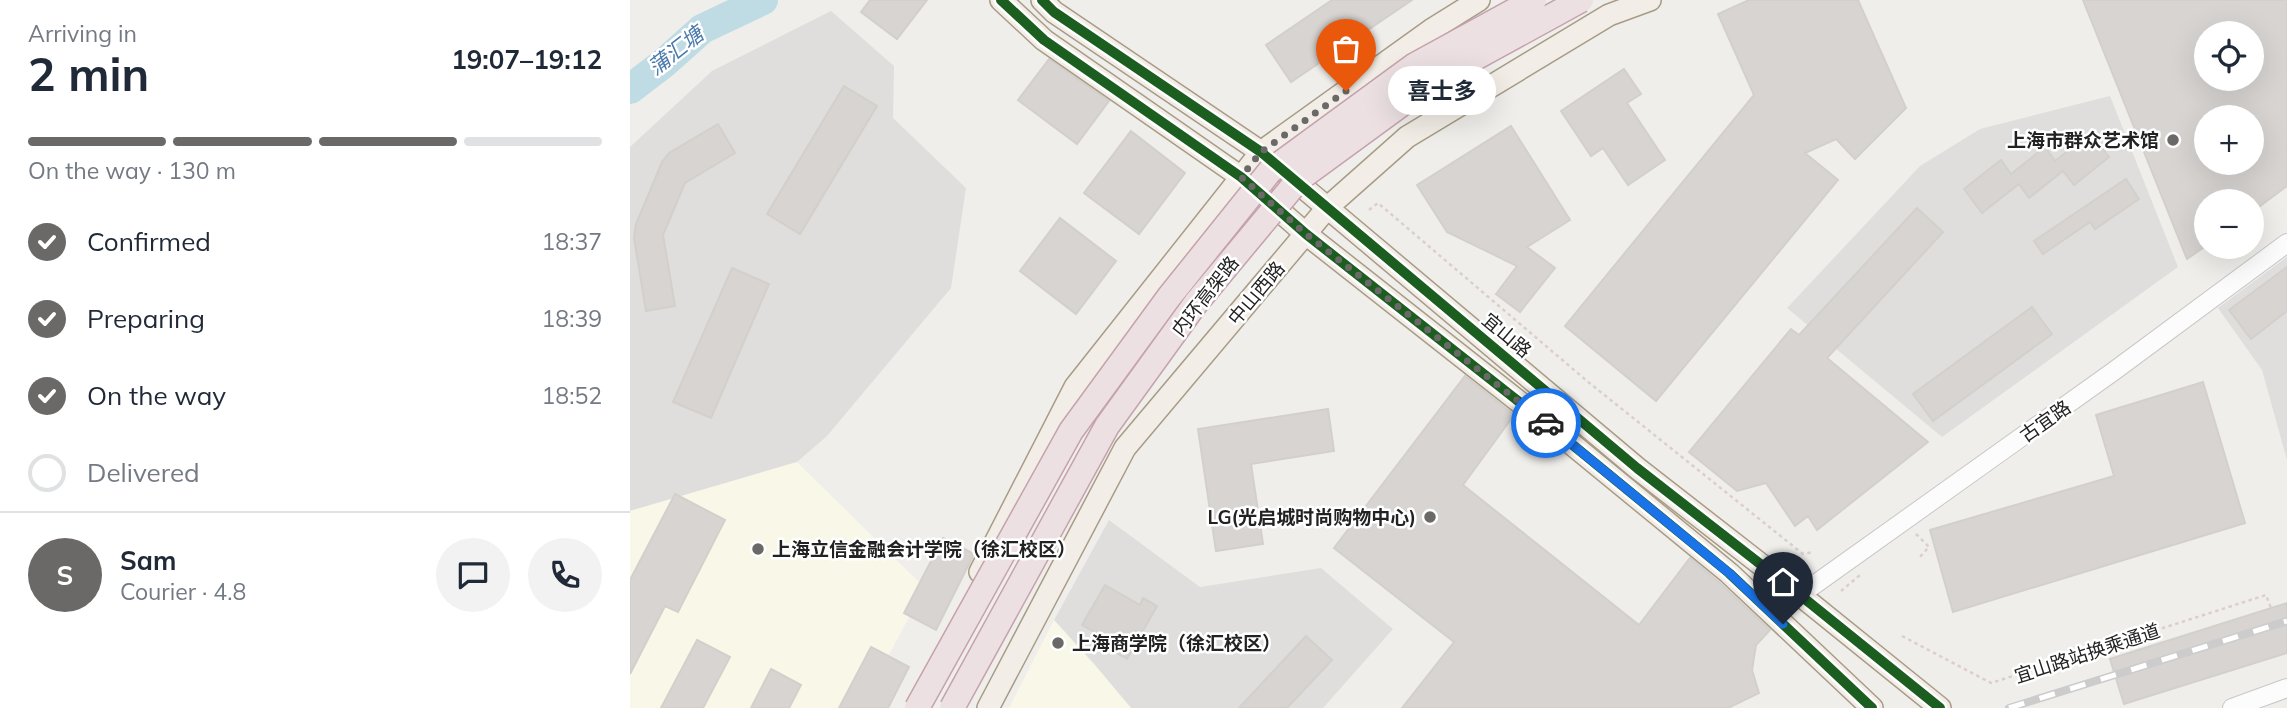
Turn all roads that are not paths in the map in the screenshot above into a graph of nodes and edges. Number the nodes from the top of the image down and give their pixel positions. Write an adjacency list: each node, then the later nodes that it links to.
1 (1001, 0): 8 (main road)
2 (1042, 0): 7 (main road, 宜山路)
3 (1479, 0): 7 (main road)
4 (1534, 0): 15 (highway, 内环高架路, bridge)
5 (1581, 0): 16 (highway, 内环高架路, bridge)
6 (1650, 0): 9 (main road, 中山西路)
7 (1261, 152): 8 (main road); 9 (main road, 宜山路)
8 (1241, 177): 10 (main road); 14 (main road)
9 (1328, 207): 10 (main road, 中山西路); 12 (main road, 宜山路)
10 (1306, 234): 17 (main road, 中山西路); 18 (main road)
11 (2287, 243): 12 (street, 古宜路)
12 (1801, 595): 19 (main road, 宜山路)
13 (2287, 688): 20 (street)
14 (910, 708)
15 (917, 708)
16 (952, 708)
17 (988, 708)
18 (1872, 708)
19 (1940, 708)
20 (2232, 708)

